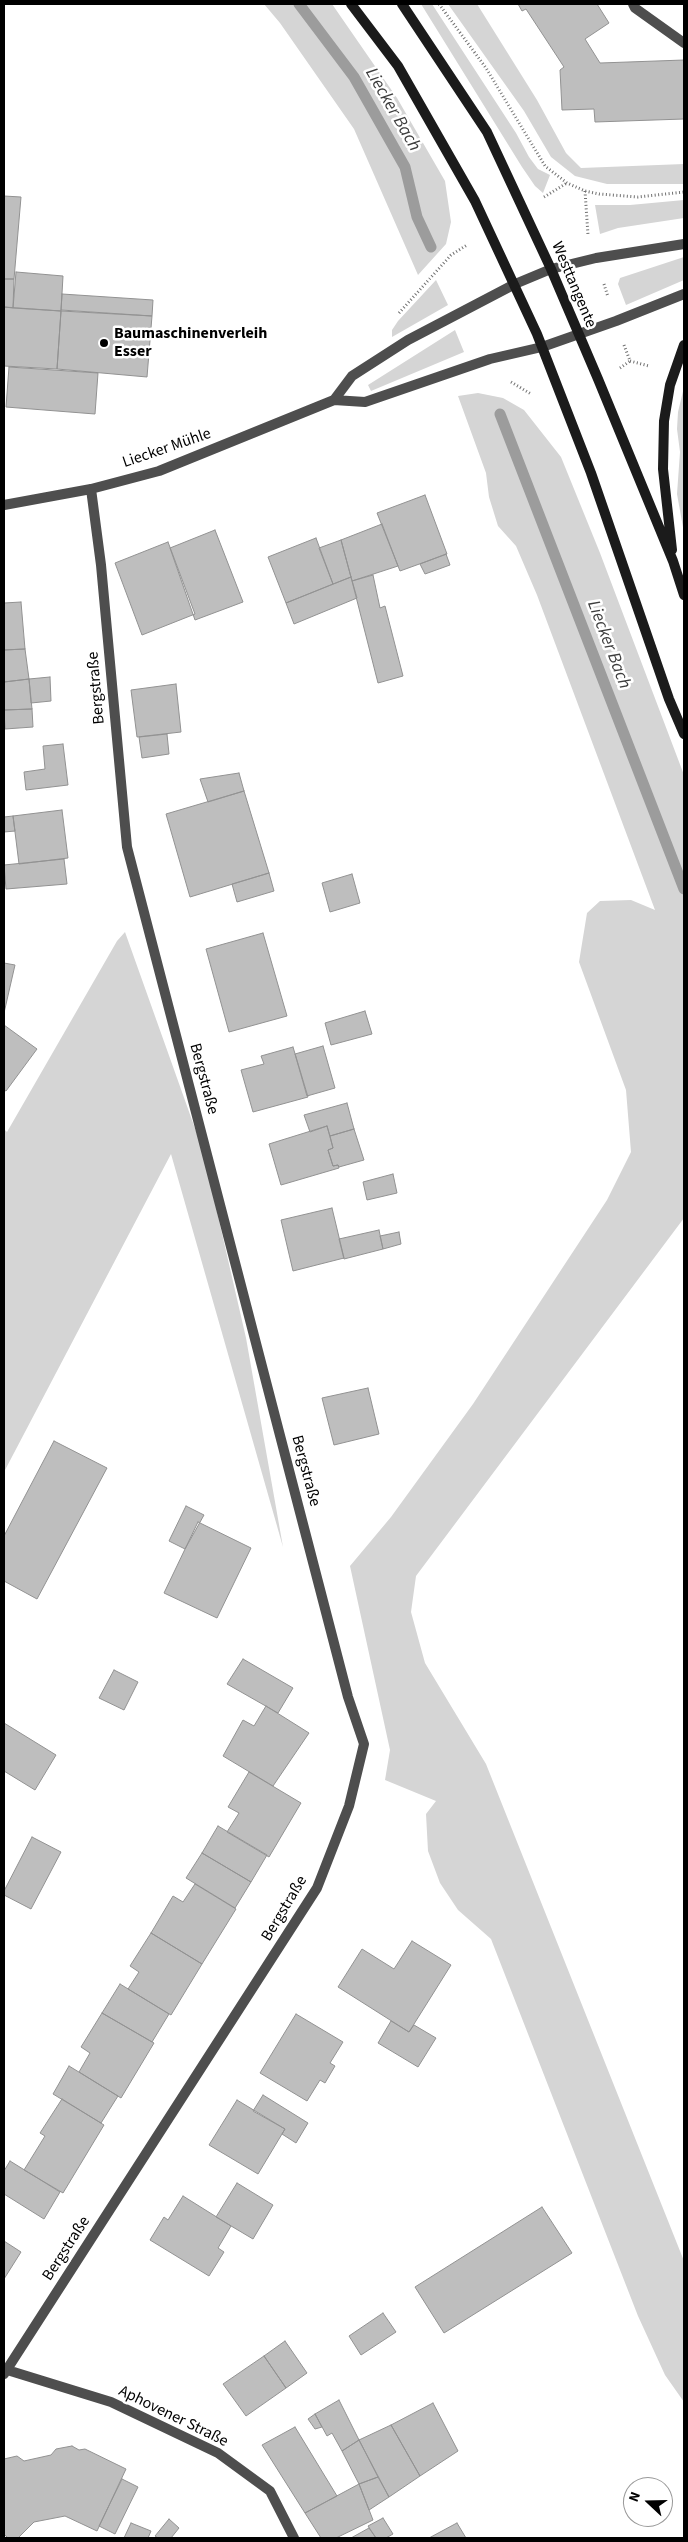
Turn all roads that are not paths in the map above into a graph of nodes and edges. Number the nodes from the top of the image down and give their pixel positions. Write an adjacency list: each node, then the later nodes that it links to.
1 (351, 4): 7 (main road)
2 (402, 4): 6 (main road, Westtangente)
3 (633, 4): 4 (street)
4 (684, 43)
5 (684, 244): 6 (street)
6 (551, 269): 7 (street); 9 (main road, Westtangente)
7 (514, 284): 11 (main road); 12 (street)
8 (684, 294): 9 (street, Liecker Mühle)
9 (578, 334): 11 (street, Liecker Mühle); 15 (main road, Westtangente)
10 (684, 345): 15 (main road)
11 (542, 346): 12 (street, Liecker Mühle); 17 (main road)
12 (334, 400): 13 (street, Liecker Mühle)
13 (91, 489): 14 (street, Liecker Mühle); 18 (street, Bergstraße)
14 (4, 505)
15 (673, 561): 16 (main road, Westtangente)
16 (684, 595)
17 (684, 734)
18 (5, 2371): 19 (street, Aphovener Straße)
19 (294, 2538)

